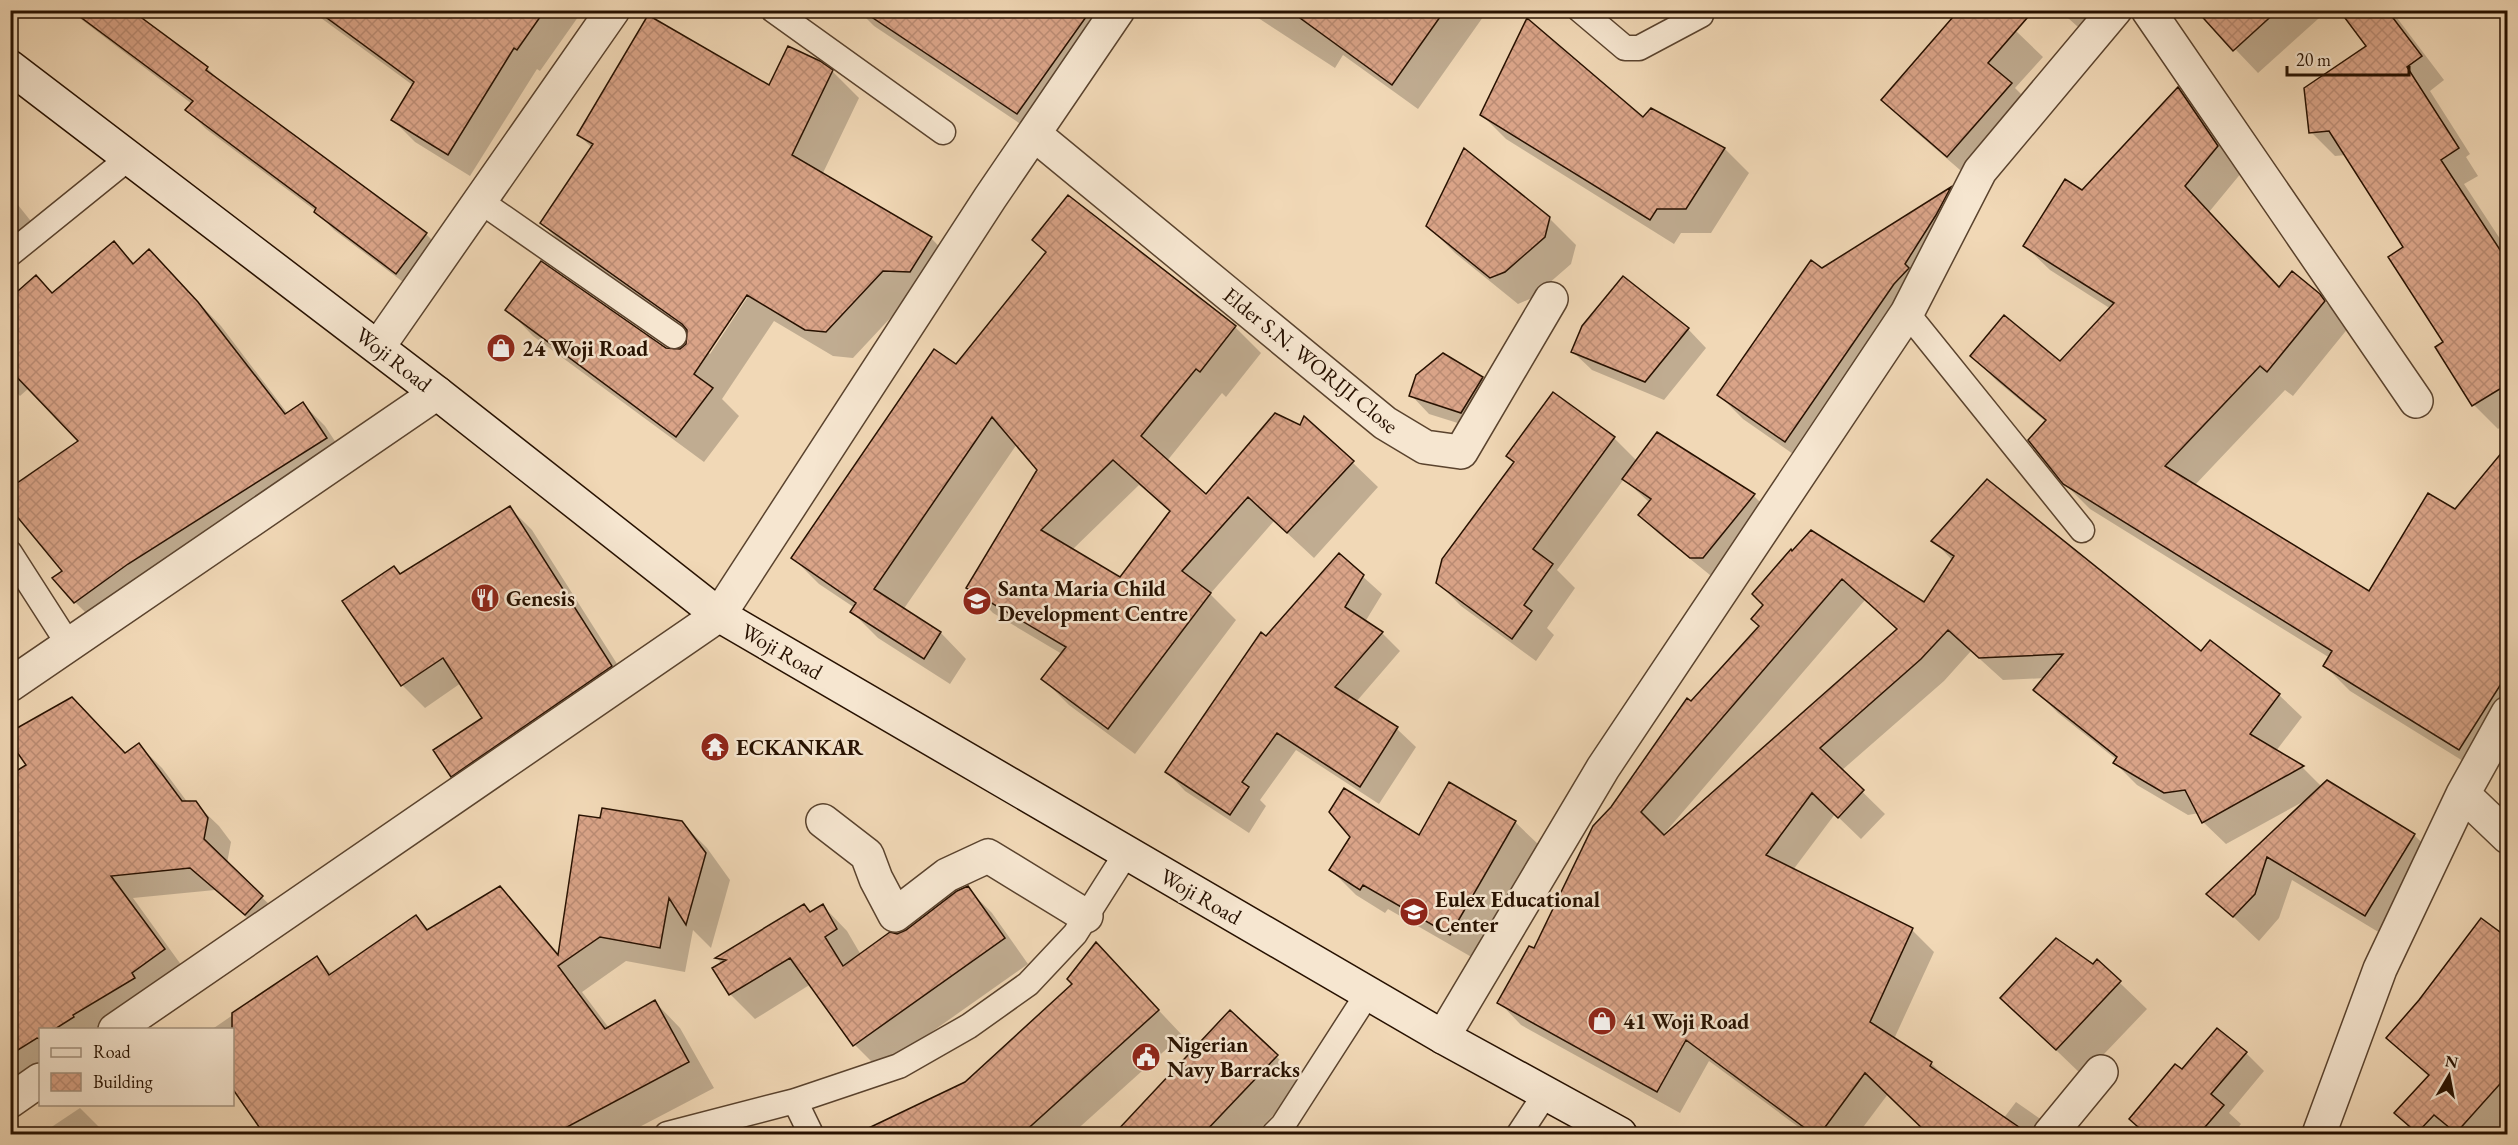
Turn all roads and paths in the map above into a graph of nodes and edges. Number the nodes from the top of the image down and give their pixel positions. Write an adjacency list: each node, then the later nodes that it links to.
1 (613, 10): 12 (street)
2 (772, 10): 9 (lane)
3 (1118, 10): 10 (street)
4 (1580, 10): 7 (lane)
5 (2115, 10): 15 (street)
6 (2148, 10): 19 (street)
7 (1701, 15)
8 (10, 67): 11 (street, Woji Road)
9 (943, 132)
10 (1034, 134): 14 (street, Elder S.N. WORIJI Close); 22 (street)
11 (130, 158): 13 (lane); 17 (street, Woji Road)
12 (480, 201): 16 (lane); 17 (street)
13 (10, 254)
14 (1551, 298)
15 (1907, 314): 20 (lane); 33 (street)
16 (674, 336)
17 (378, 347): 18 (street, Woji Road)
18 (437, 393): 22 (street, Woji Road); 23 (street)
19 (2416, 401)
20 (2082, 530)
21 (12, 559): 23 (lane)
22 (719, 615): 29 (street, Woji Road); 32 (street)
23 (69, 645): 24 (street)
24 (10, 685)
25 (2508, 713): 26 (street)
26 (2463, 794): 28 (street); 45 (street)
27 (823, 822): 30 (street)
28 (2508, 837)
29 (1127, 852): 30 (lane); 31 (street, Woji Road)
30 (1086, 916): 38 (lane)
31 (1368, 993): 33 (street, Woji Road); 41 (lane)
32 (116, 1028)
33 (1443, 1037): 36 (street, Woji Road)
34 (2101, 1072): 44 (street)
35 (39, 1081): 37 (street)
36 (1546, 1093): 42 (lane); 43 (street, Woji Road)
37 (10, 1101)
38 (795, 1101): 39 (lane); 40 (lane)
39 (667, 1134)
40 (811, 1134)
41 (1274, 1134)
42 (1519, 1134)
43 (1620, 1134)
44 (2050, 1134)
45 (2319, 1134)

